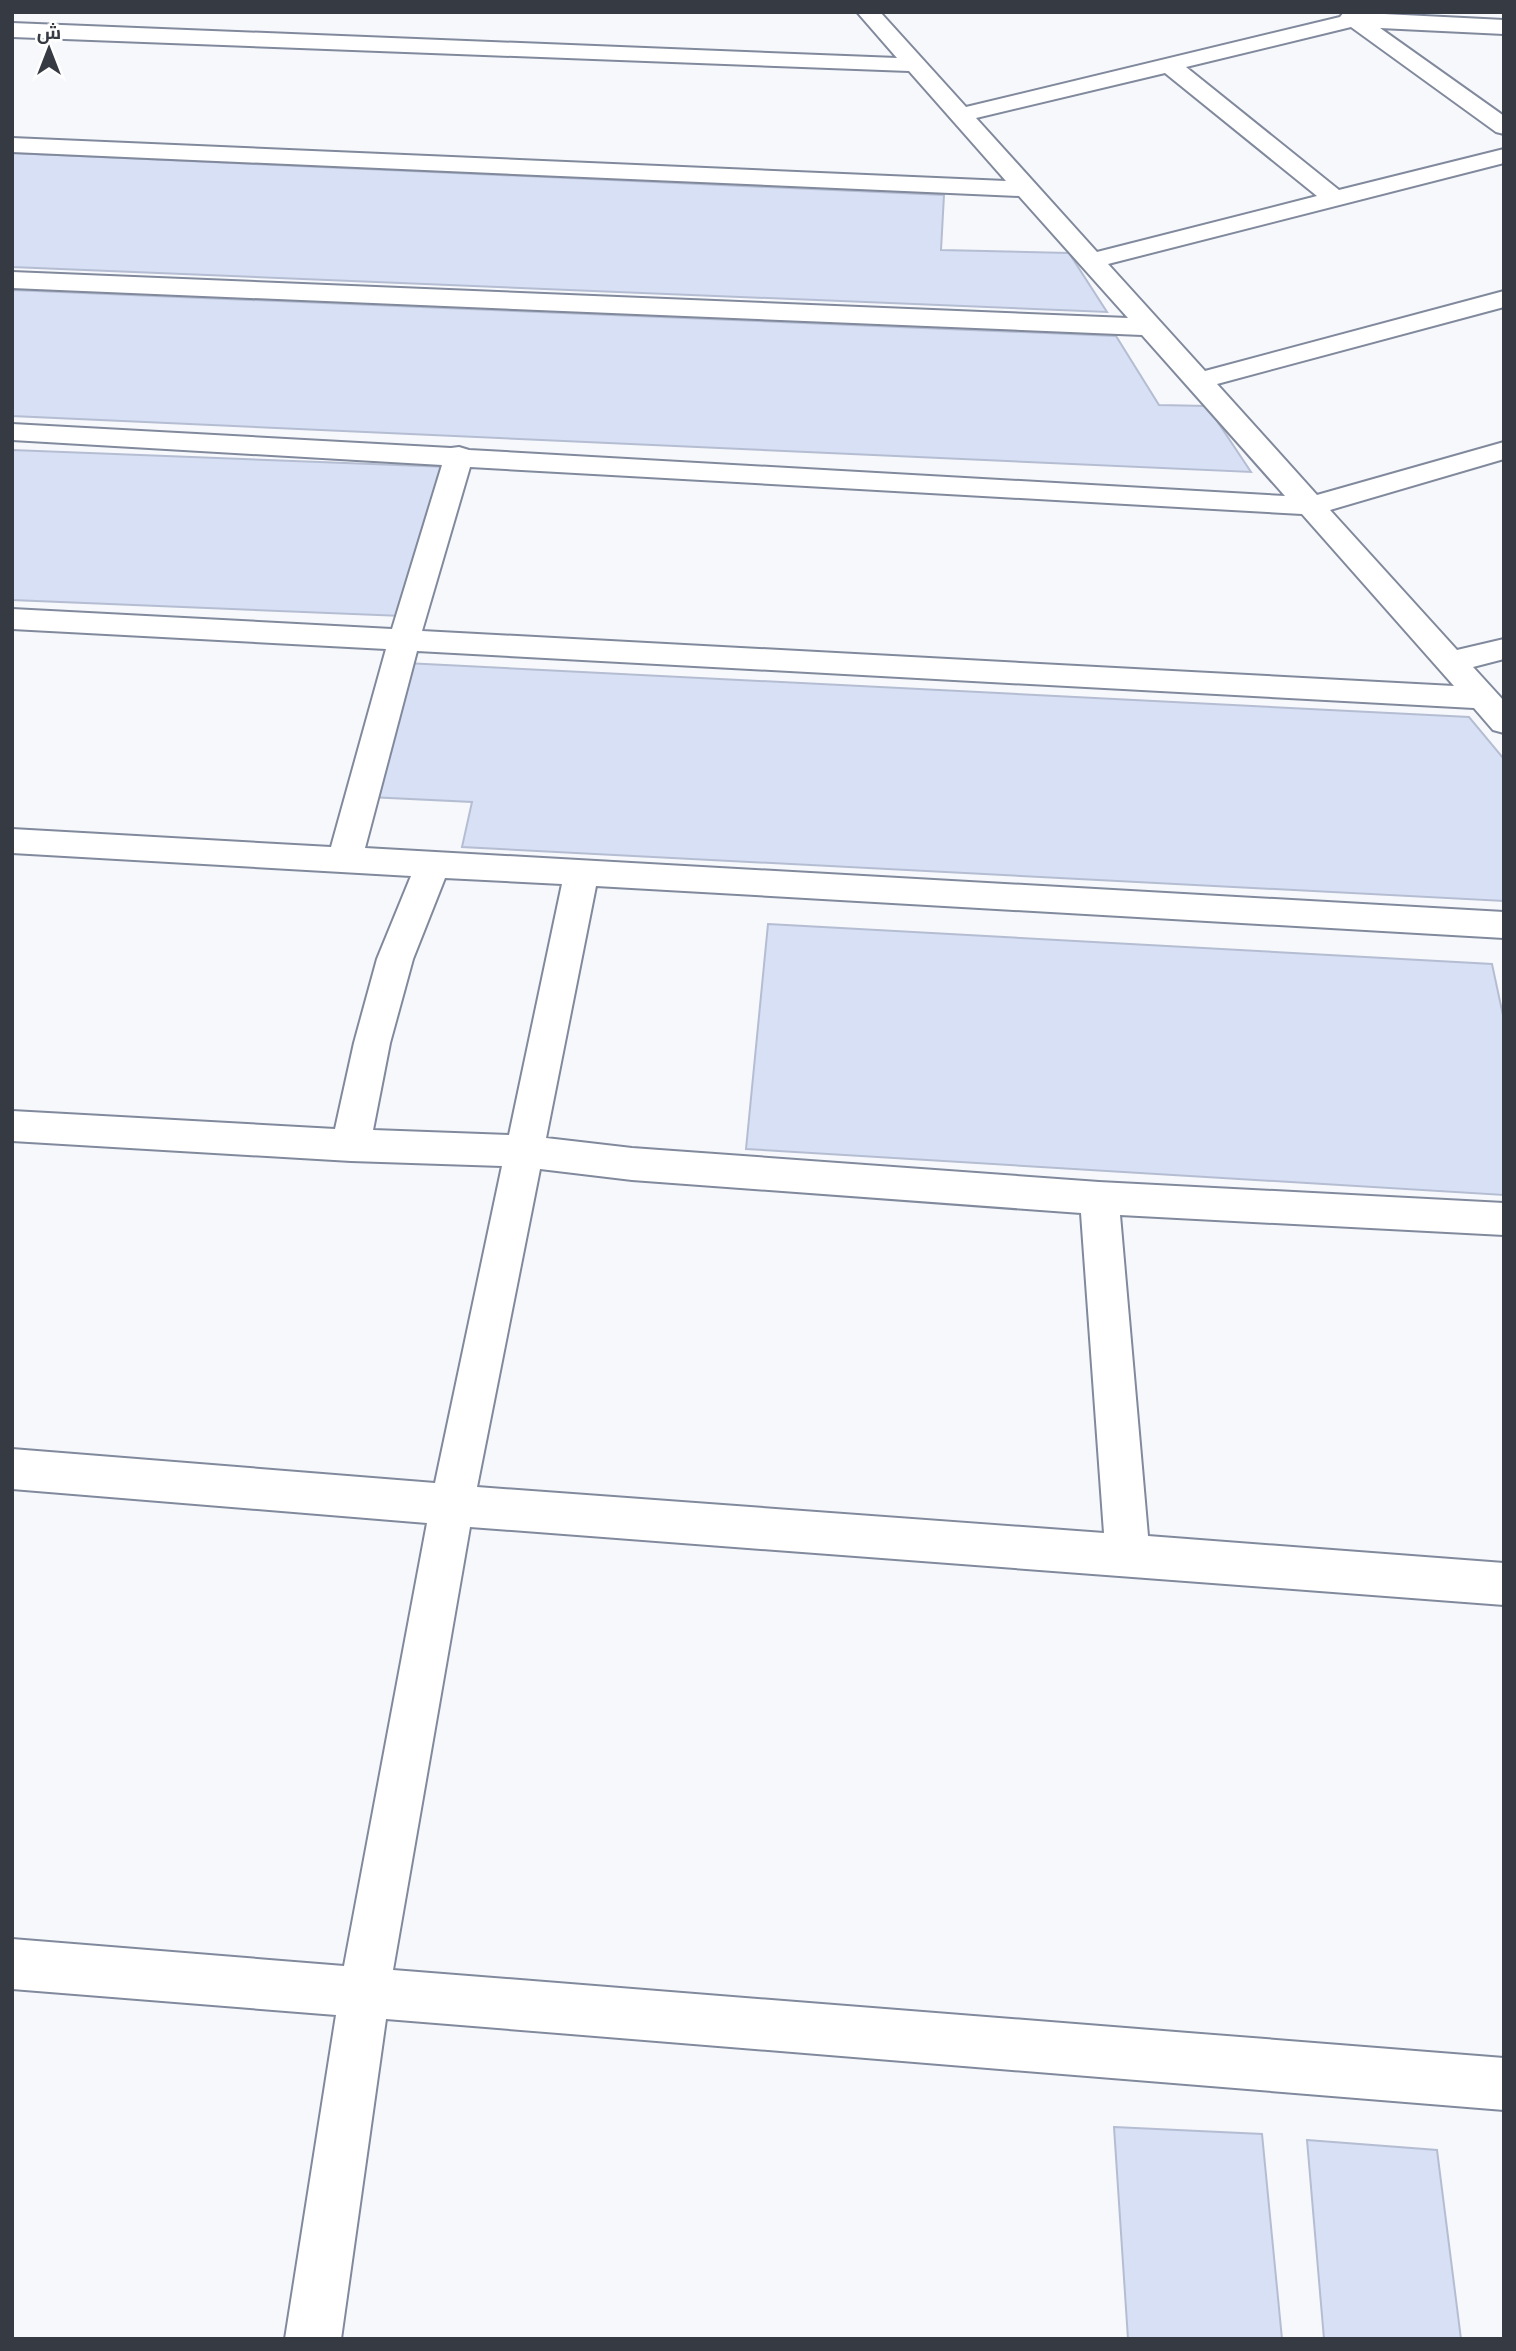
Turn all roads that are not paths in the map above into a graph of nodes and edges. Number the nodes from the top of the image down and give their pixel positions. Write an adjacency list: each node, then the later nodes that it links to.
1 (868, 12): 5 (street)
2 (1349, 16): 3 (street); 6 (street); 8 (street)
3 (1504, 27)
4 (12, 30): 5 (street)
5 (915, 65): 7 (street)
6 (1169, 65): 7 (street); 12 (street)
7 (960, 115): 11 (street)
8 (1504, 127)
9 (12, 145): 11 (street)
10 (1491, 166): 12 (street)
11 (1026, 188): 13 (street)
12 (1335, 199): 13 (street)
13 (1091, 261): 16 (street)
14 (12, 280): 16 (street)
15 (1504, 299): 17 (street)
16 (1151, 327): 17 (street)
17 (1199, 382): 21 (street)
18 (12, 432): 20 (street)
19 (1504, 450): 21 (street)
20 (459, 455): 21 (street); 23 (street)
21 (1311, 506): 25 (street)
22 (12, 619): 23 (street)
23 (404, 640): 26 (street); 29 (street)
24 (1504, 649): 25 (street)
25 (1451, 662): 26 (street)
26 (1484, 698): 27 (street)
27 (1504, 722)
28 (12, 841): 29 (street)
29 (345, 859): 30 (street)
30 (433, 865): 31 (street); 34 (street)
31 (581, 874): 32 (street); 35 (street)
32 (1504, 925)
33 (12, 1126): 34 (street)
34 (351, 1145): 35 (street)
35 (523, 1151): 36 (street); 39 (street)
36 (1099, 1198): 37 (street); 40 (street)
37 (1504, 1219)
38 (12, 1469): 39 (street)
39 (452, 1505): 40 (street); 43 (street)
40 (1128, 1556): 41 (street)
41 (1504, 1584)
42 (12, 1964): 43 (street)
43 (364, 1994): 44 (street); 45 (street)
44 (1504, 2084)
45 (313, 2339)

